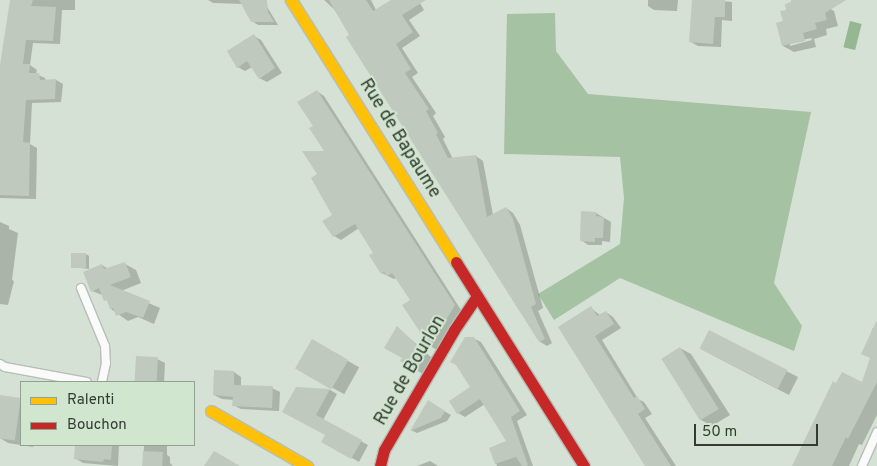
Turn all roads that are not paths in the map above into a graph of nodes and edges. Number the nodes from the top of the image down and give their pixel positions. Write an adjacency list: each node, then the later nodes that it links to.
1 (291, 0): 3 (street, Rue de Bapaume)
2 (81, 288): 6 (lane)
3 (477, 296): 10 (street, Rue de Bourlon); 11 (street, Rue de Bapaume)
4 (0, 364): 5 (lane)
5 (82, 381)
6 (102, 381)
7 (211, 411): 9 (street)
8 (877, 432): 12 (lane)
9 (307, 466)
10 (380, 466)
11 (584, 466)
12 (862, 466)

